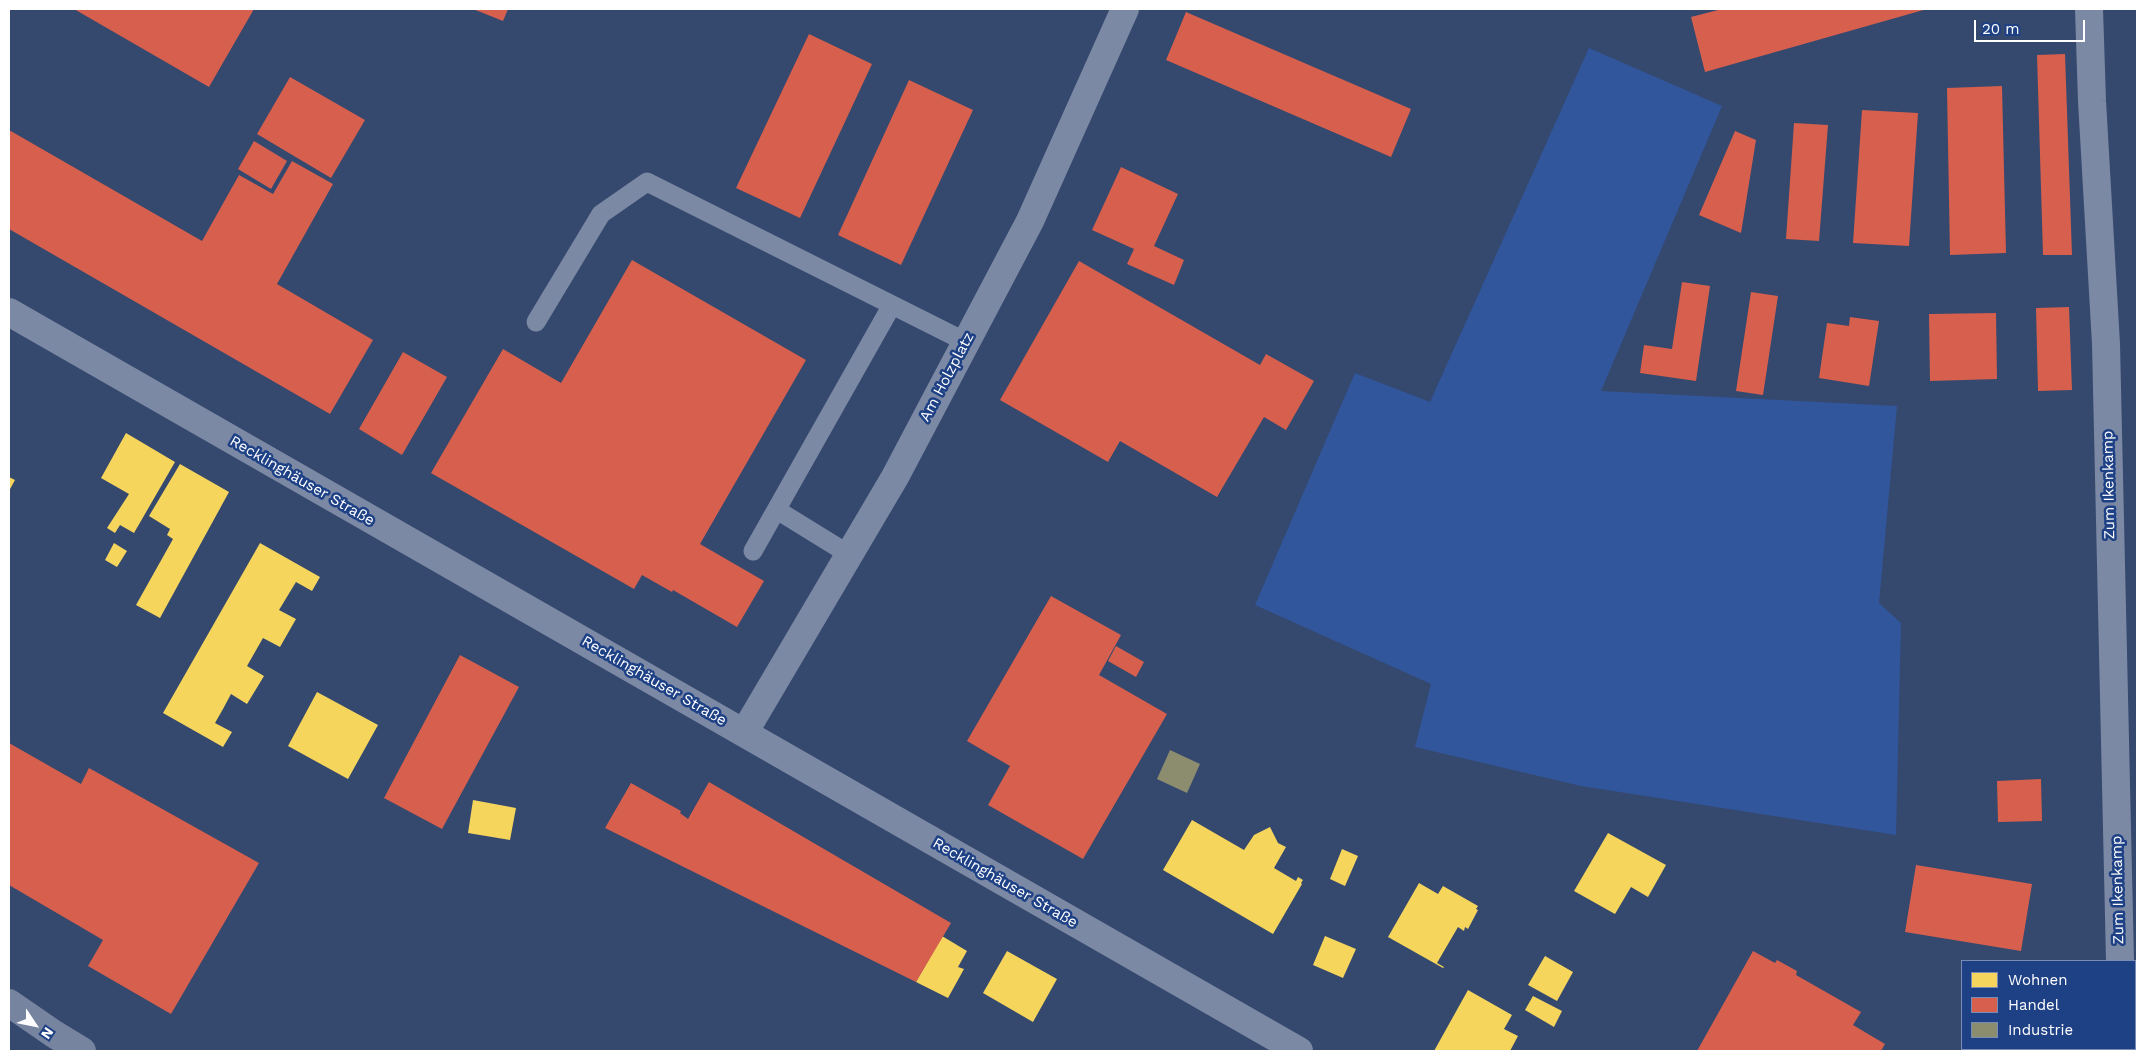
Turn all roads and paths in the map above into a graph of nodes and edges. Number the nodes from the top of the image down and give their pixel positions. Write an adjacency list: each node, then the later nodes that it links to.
1 (1125, 9): 6 (street, Am Holzplatz)
2 (2089, 9): 11 (street, Zum Ikenkamp)
3 (892, 305): 5 (lane); 6 (lane); 7 (lane)
4 (9, 312): 10 (street, Recklinghäuser Straße)
5 (536, 322)
6 (966, 342): 9 (street, Am Holzplatz)
7 (777, 510): 8 (lane); 9 (lane)
8 (753, 551)
9 (850, 555): 10 (street, Am Holzplatz)
10 (744, 733): 14 (street, Recklinghäuser Straße)
11 (2120, 960)
12 (9, 1003): 13 (main road)
13 (82, 1051)
14 (1298, 1051)

